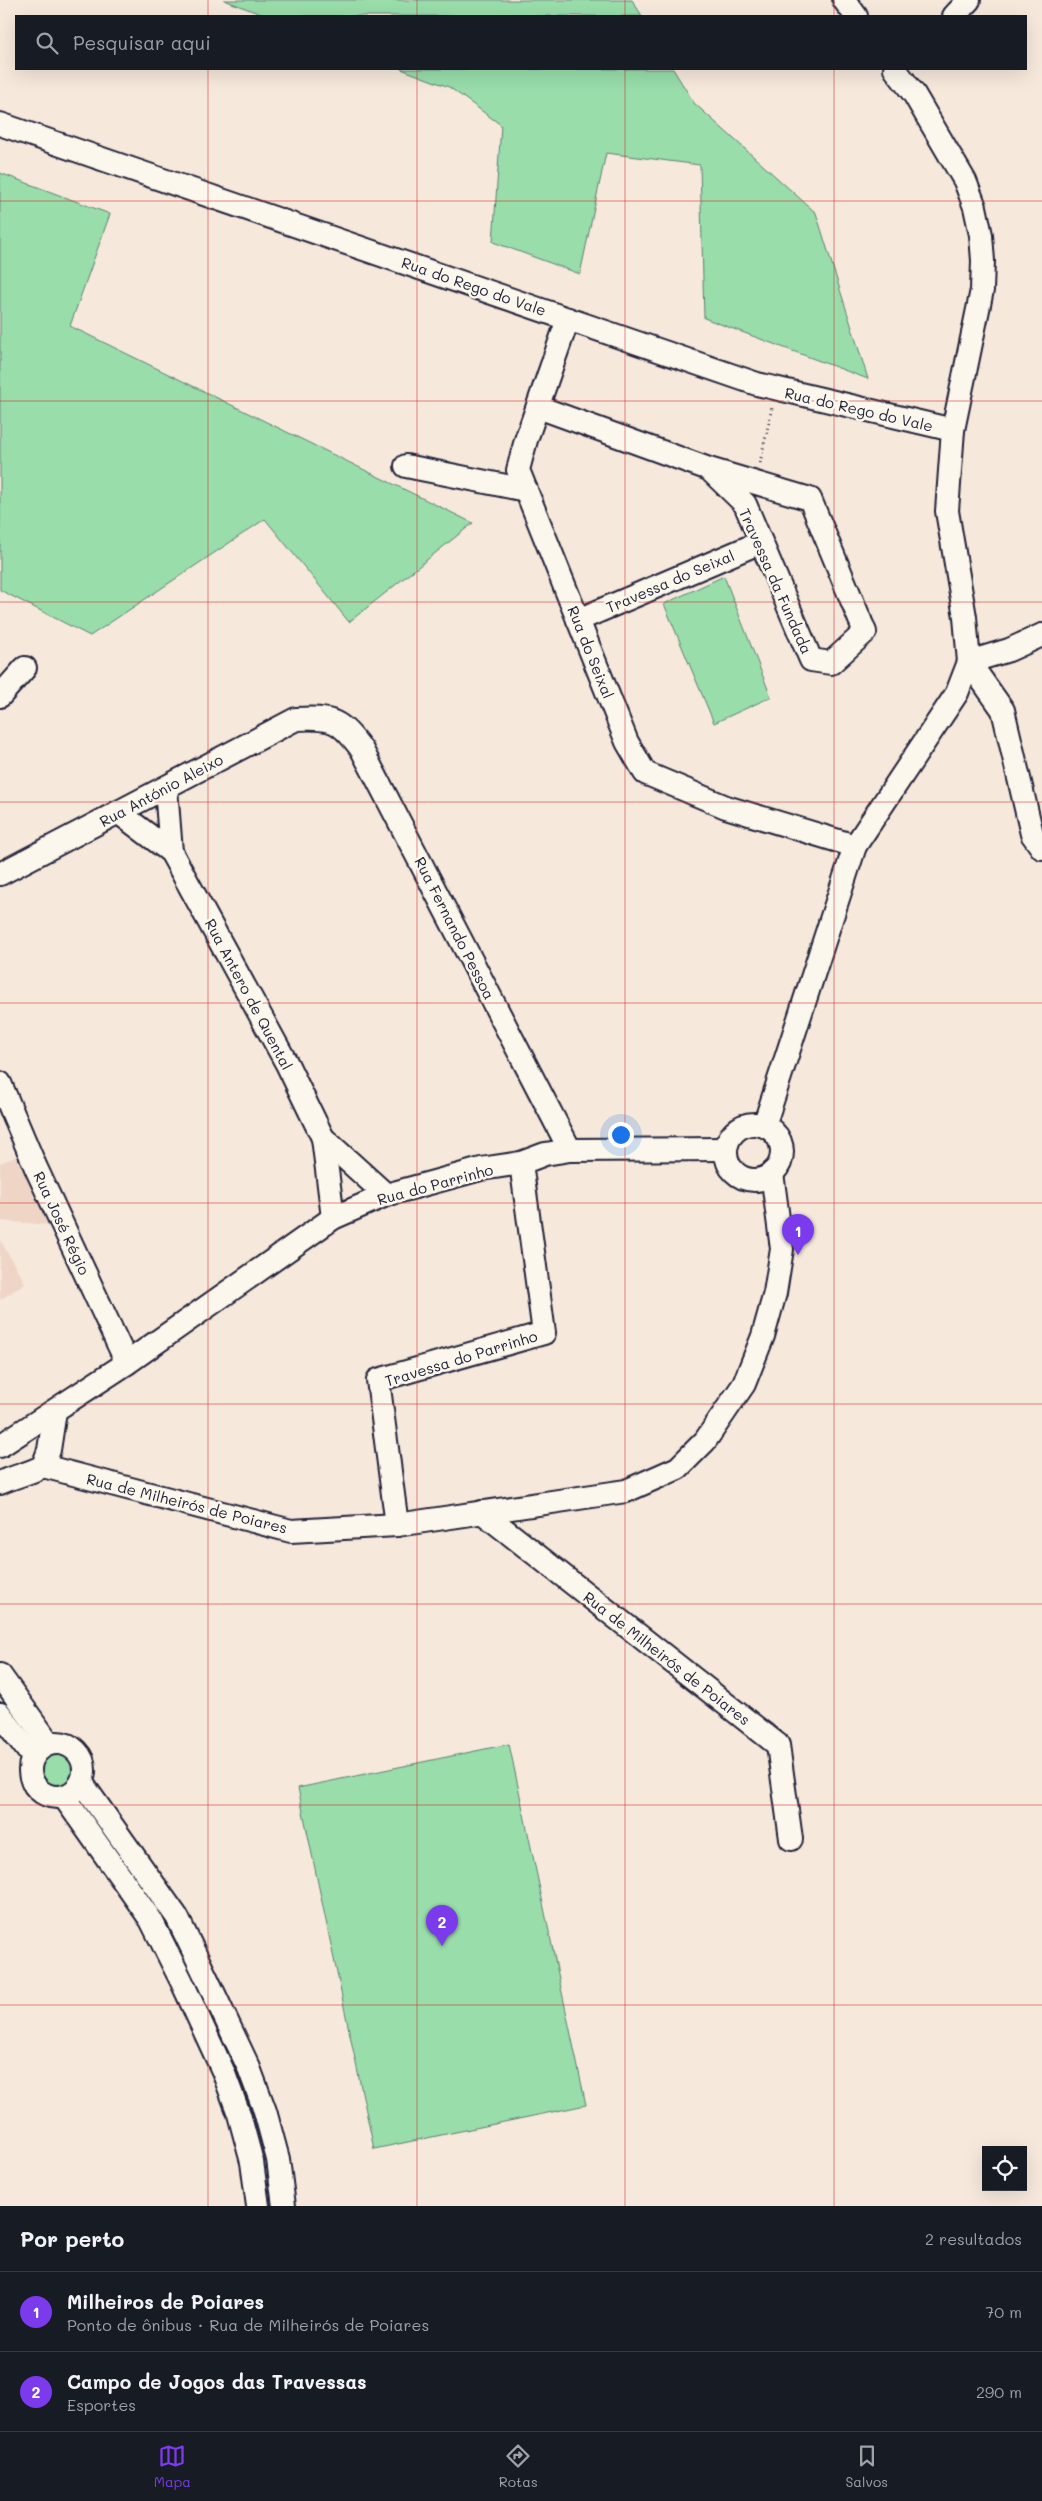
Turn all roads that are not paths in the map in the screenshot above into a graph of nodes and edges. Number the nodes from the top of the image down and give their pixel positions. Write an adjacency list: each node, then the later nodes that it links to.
1 (844, 0): 3 (street)
2 (969, 0): 4 (street)
3 (855, 15)
4 (955, 15)
5 (896, 70): 7 (street)
6 (914, 70): 7 (street)
7 (914, 94): 11 (street)
8 (0, 124): 9 (street, Rua do Rego do Vale)
9 (568, 319): 10 (street, Rua do Seixal); 11 (street, Rua do Rego do Vale)
10 (538, 407): 13 (street, Travessa da Fundada); 14 (street, Rua do Seixal)
11 (953, 430): 18 (street)
12 (406, 466): 14 (street)
13 (709, 469): 15 (street, Travessa da Fundada); 15 (street, Travessa da Fundada)
14 (526, 490): 16 (street, Rua do Seixal)
15 (761, 542): 16 (street, Travessa do Seixal)
16 (578, 620): 24 (street, Rua do Seixal)
17 (1042, 635): 18 (street)
18 (968, 662): 24 (street); 25 (street)
19 (25, 668): 20 (street)
20 (0, 696)
21 (326, 718): 22 (street, Rua António Aleixo); 31 (street, Rua Fernando Pessoa)
22 (166, 788): 23 (street, Rua António Aleixo); 26 (street, Rua Antero de Quental)
23 (118, 812): 26 (street, Rua Antero de Quental); 27 (street, Rua António Aleixo)
24 (855, 846): 29 (street)
25 (1042, 848)
26 (171, 852): 30 (street, Rua Antero de Quental)
27 (0, 874)
28 (0, 1082): 37 (street, Rua José Régio)
29 (764, 1126): 32 (street); 34 (street)
30 (323, 1138): 35 (street, Rua Antero de Quental); 36 (street, Rua Antero de Quental)
31 (570, 1150): 32 (street, Rua do Parrinho); 33 (street, Rua do Parrinho)
32 (726, 1150): 34 (street)
33 (522, 1163): 35 (street, Rua do Parrinho); 43 (street, Travessa do Parrinho)
34 (772, 1173): 42 (street, Rua de Milheirós de Poiares)
35 (386, 1195): 36 (street, Rua do Parrinho)
36 (333, 1218): 37 (street, Rua do Parrinho)
37 (127, 1363): 38 (street, Rua do Parrinho)
38 (55, 1411): 39 (street, Rua do Parrinho); 40 (street)
39 (0, 1446)
40 (43, 1466): 41 (street); 43 (street, Rua de Milheirós de Poiares)
41 (0, 1484)
42 (482, 1512): 43 (street, Rua de Milheirós de Poiares); 50 (street, Rua de Milheirós de Poiares)
43 (397, 1525)
44 (0, 1675): 46 (street)
45 (0, 1714): 47 (street)
46 (51, 1743): 47 (street); 48 (street)
47 (33, 1756): 49 (street)
48 (82, 1783): 49 (street); 52 (street)
49 (64, 1797): 51 (street)
50 (791, 1839)
51 (258, 2206)
52 (284, 2206)

